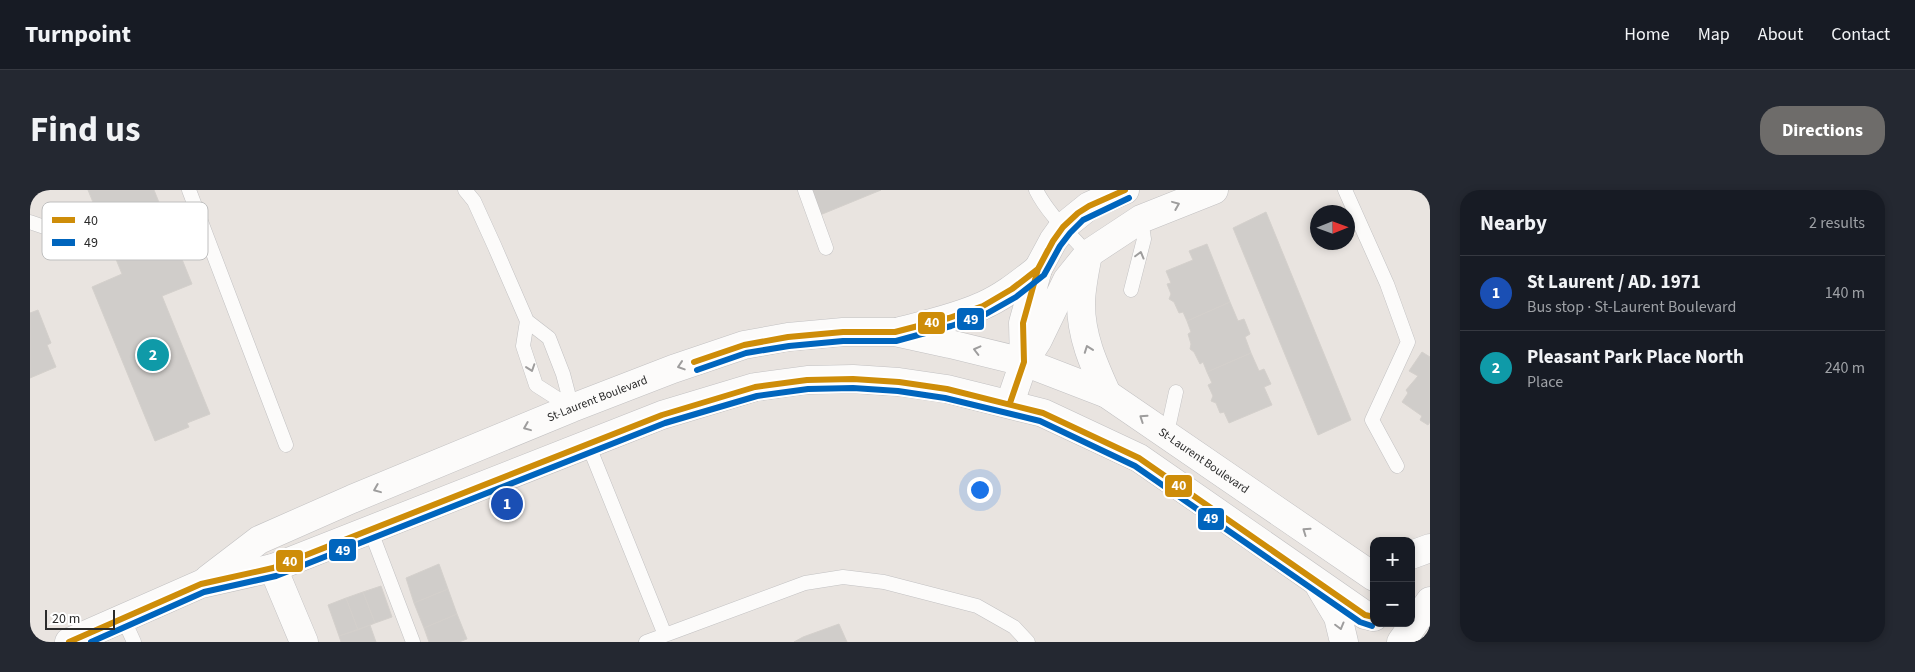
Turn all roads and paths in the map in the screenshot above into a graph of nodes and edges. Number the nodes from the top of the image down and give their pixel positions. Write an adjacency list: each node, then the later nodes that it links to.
1 (189, 190): 8 (lane)
2 (465, 190): 18 (lane)
3 (805, 190): 14 (lane)
4 (1036, 190): 12 (lane)
5 (1125, 190): 12 (street)
6 (1214, 190): 9 (street, one-way to 6)
7 (1345, 190): 28 (lane)
8 (194, 202)
9 (1141, 219): 15 (street); 17 (lane, one-way to 9)
10 (30, 222): 11 (lane)
11 (42, 226)
12 (1063, 227): 15 (lane); 16 (street)
13 (208, 240): 27 (lane)
14 (826, 248)
15 (1088, 254): 20 (street); 22 (street, one-way to 15)
16 (1038, 269): 19 (street); 20 (street)
17 (1131, 290)
18 (527, 321): 24 (lane); 24 (lane, one-way to 24)
19 (895, 332): 20 (street, St-Laurent Boulevard, one-way to 19); 24 (street, St-Laurent Boulevard, one-way to 24)
20 (1024, 362): 22 (street, St-Laurent Boulevard); 23 (street)
21 (1176, 392): 25 (lane)
22 (1107, 394): 25 (street, St-Laurent Boulevard, one-way to 22)
23 (1010, 403): 26 (street, St-Laurent Boulevard); 36 (street, St-Laurent Boulevard)
24 (572, 408): 26 (street); 37 (street, St-Laurent Boulevard, one-way to 37)
25 (1166, 433): 32 (street, St-Laurent Boulevard, one-way to 25)
26 (588, 444): 29 (street, St-Laurent Boulevard); 42 (lane)
27 (286, 445)
28 (1397, 466)
29 (370, 529): 34 (street, St-Laurent Boulevard); 45 (lane)
30 (1430, 548): 31 (street)
31 (1415, 554)
32 (1346, 559): 33 (street); 35 (street, St-Laurent Boulevard)
33 (1370, 560)
34 (273, 568): 37 (street, St-Laurent Boulevard); 44 (street)
35 (1370, 574)
36 (1316, 581): 39 (street, St-Laurent Boulevard); 48 (street, one-way to 48)
37 (201, 584): 41 (street, St-Laurent Boulevard)
38 (1430, 601): 40 (street)
39 (1370, 616)
40 (1412, 629)
41 (129, 630): 43 (street, St-Laurent Boulevard)
42 (665, 635): 46 (lane); 47 (lane)
43 (68, 642)
44 (304, 642)
45 (413, 642)
46 (646, 642)
47 (1028, 642)
48 (1344, 642)

